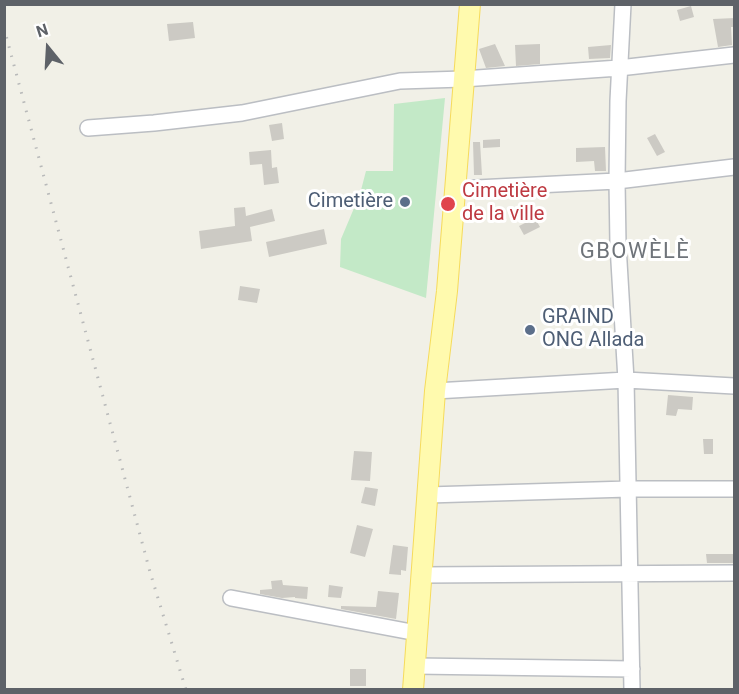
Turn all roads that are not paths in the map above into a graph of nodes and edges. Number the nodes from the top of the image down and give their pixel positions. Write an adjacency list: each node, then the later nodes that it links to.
1 (470, 4): 5 (main road)
2 (623, 4): 4 (street)
3 (735, 55): 4 (street)
4 (619, 68): 5 (street); 8 (street)
5 (463, 79): 6 (street); 9 (main road)
6 (88, 128)
7 (735, 167): 8 (street)
8 (616, 181): 9 (street); 10 (street)
9 (456, 189): 12 (main road)
10 (627, 380): 11 (street); 12 (street); 13 (street)
11 (735, 386)
12 (435, 391): 15 (main road)
13 (628, 489): 14 (street); 15 (street); 16 (street)
14 (735, 489)
15 (428, 495): 18 (main road)
16 (630, 573): 17 (street); 18 (street); 22 (street)
17 (735, 573)
18 (422, 575): 20 (main road)
19 (231, 598): 20 (street)
20 (417, 633): 21 (main road)
21 (415, 666): 22 (street); 23 (main road)
22 (632, 669): 24 (street)
23 (412, 690)
24 (632, 690)

